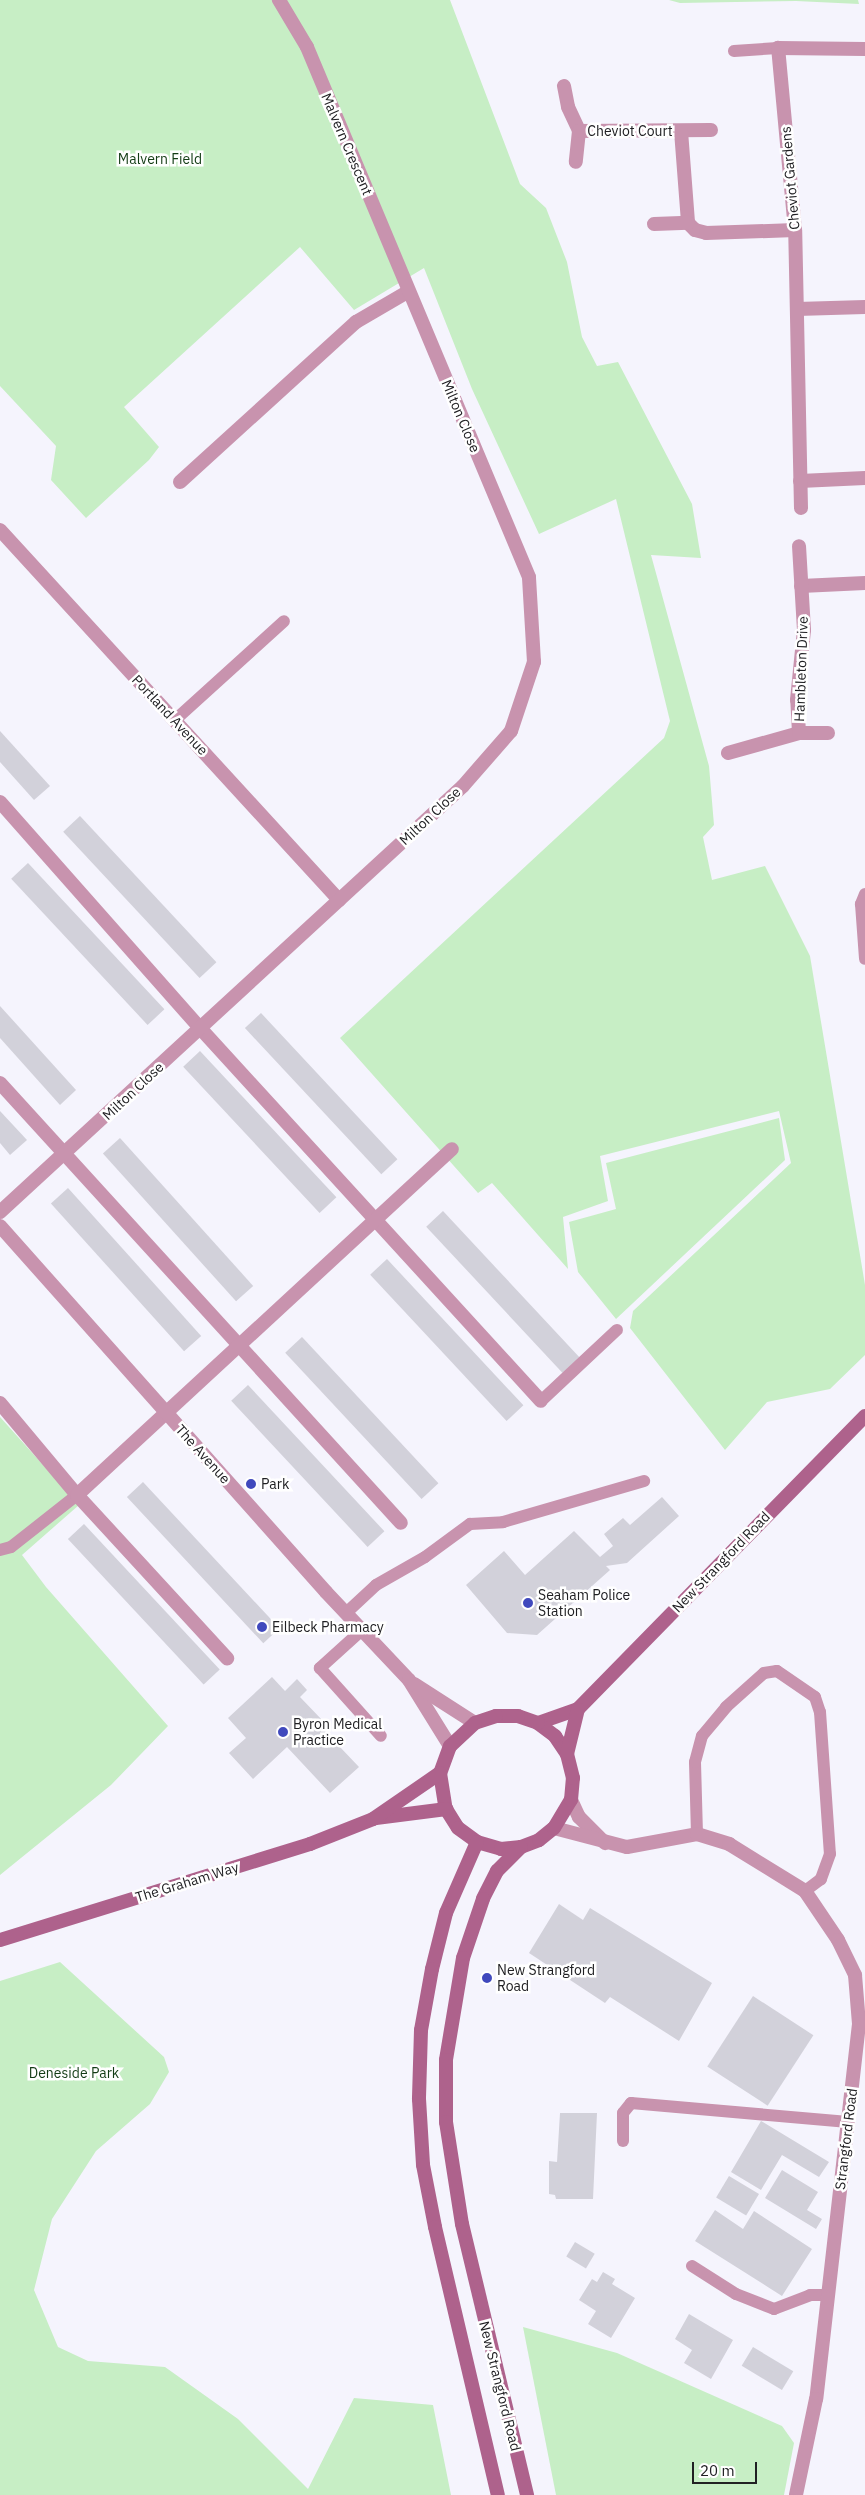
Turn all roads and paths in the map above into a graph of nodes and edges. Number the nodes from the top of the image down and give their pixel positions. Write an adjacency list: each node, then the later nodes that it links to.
1 (279, 0): 13 (street, Malvern Crescent)
2 (778, 48): 3 (street); 4 (lane); 12 (street, Cheviot Gardens)
3 (865, 49)
4 (734, 51)
5 (564, 86): 7 (street, Cheviot Court)
6 (711, 130): 8 (street, Cheviot Court)
7 (579, 131): 8 (street, Cheviot Court); 9 (street, Cheviot Court)
8 (681, 131): 10 (street, Cheviot Court)
9 (576, 162)
10 (688, 222): 11 (street); 12 (street)
11 (654, 224)
12 (795, 230): 15 (street, Cheviot Gardens)
13 (409, 292): 18 (street); 31 (street, Milton Close)
14 (865, 307): 15 (street)
15 (796, 309): 17 (street, Cheviot Gardens)
16 (865, 478): 17 (street)
17 (800, 481): 19 (street, Cheviot Gardens)
18 (180, 482)
19 (801, 508)
20 (0, 530): 25 (street, Portland Avenue)
21 (799, 546): 23 (street, Hambleton Drive)
22 (865, 583): 23 (street)
23 (801, 586): 26 (street, Hambleton Drive)
24 (284, 621): 25 (lane)
25 (175, 720): 31 (street, Portland Avenue)
26 (799, 733): 27 (street, Hambleton Drive); 28 (street, Hambleton Drive)
27 (828, 733)
28 (728, 752)
29 (0, 802): 33 (street)
30 (865, 894): 32 (lane)
31 (340, 900): 33 (street, Milton Close)
32 (865, 959)
33 (200, 1028): 36 (street, Milton Close); 38 (street)
34 (0, 1083): 36 (street)
35 (452, 1149): 38 (street)
36 (63, 1156): 37 (street, Milton Close); 41 (street)
37 (0, 1212)
38 (377, 1220): 41 (street); 42 (street)
39 (0, 1226): 44 (street, The Avenue)
40 (617, 1330): 42 (lane)
41 (238, 1346): 44 (street); 48 (street)
42 (541, 1401)
43 (0, 1403): 47 (street)
44 (166, 1413): 47 (street); 50 (street, The Avenue)
45 (865, 1416): 54 (main road, New Strangford Road)
46 (644, 1481): 50 (lane)
47 (77, 1495): 49 (lane); 52 (street)
48 (401, 1523)
49 (0, 1550)
50 (346, 1613): 51 (street, The Avenue)
51 (362, 1630): 53 (street, The Avenue); 57 (lane)
52 (227, 1658)
53 (409, 1680): 55 (street, The Avenue); 58 (street, The Avenue)
54 (578, 1709): 56 (main road, New Strangford Road); 59 (main road)
55 (475, 1723): 56 (main road); 58 (main road)
56 (538, 1723): 59 (main road)
57 (380, 1736)
58 (450, 1746): 60 (main road)
59 (567, 1754): 61 (main road)
60 (440, 1773): 62 (main road); 63 (main road, The Graham Way)
61 (571, 1800): 64 (main road); 67 (street)
62 (446, 1809): 63 (main road, The Graham Way); 66 (main road)
63 (373, 1819): 70 (main road, The Graham Way)
64 (554, 1828): 67 (street, Strangford Road); 68 (main road)
65 (698, 1834): 67 (street, Strangford Road); 69 (street, Strangford Road); 69 (lane)
66 (477, 1842): 68 (main road); 75 (main road, New Strangford Road)
67 (606, 1844)
68 (520, 1847): 76 (main road, New Strangford Road)
69 (805, 1891): 71 (street, Strangford Road)
70 (0, 1940)
71 (848, 2122): 72 (lane); 74 (street, Strangford Road)
72 (623, 2141)
73 (692, 2266): 74 (lane)
74 (828, 2295): 77 (street, Strangford Road)
75 (498, 2495)
76 (527, 2495)
77 (796, 2495)

